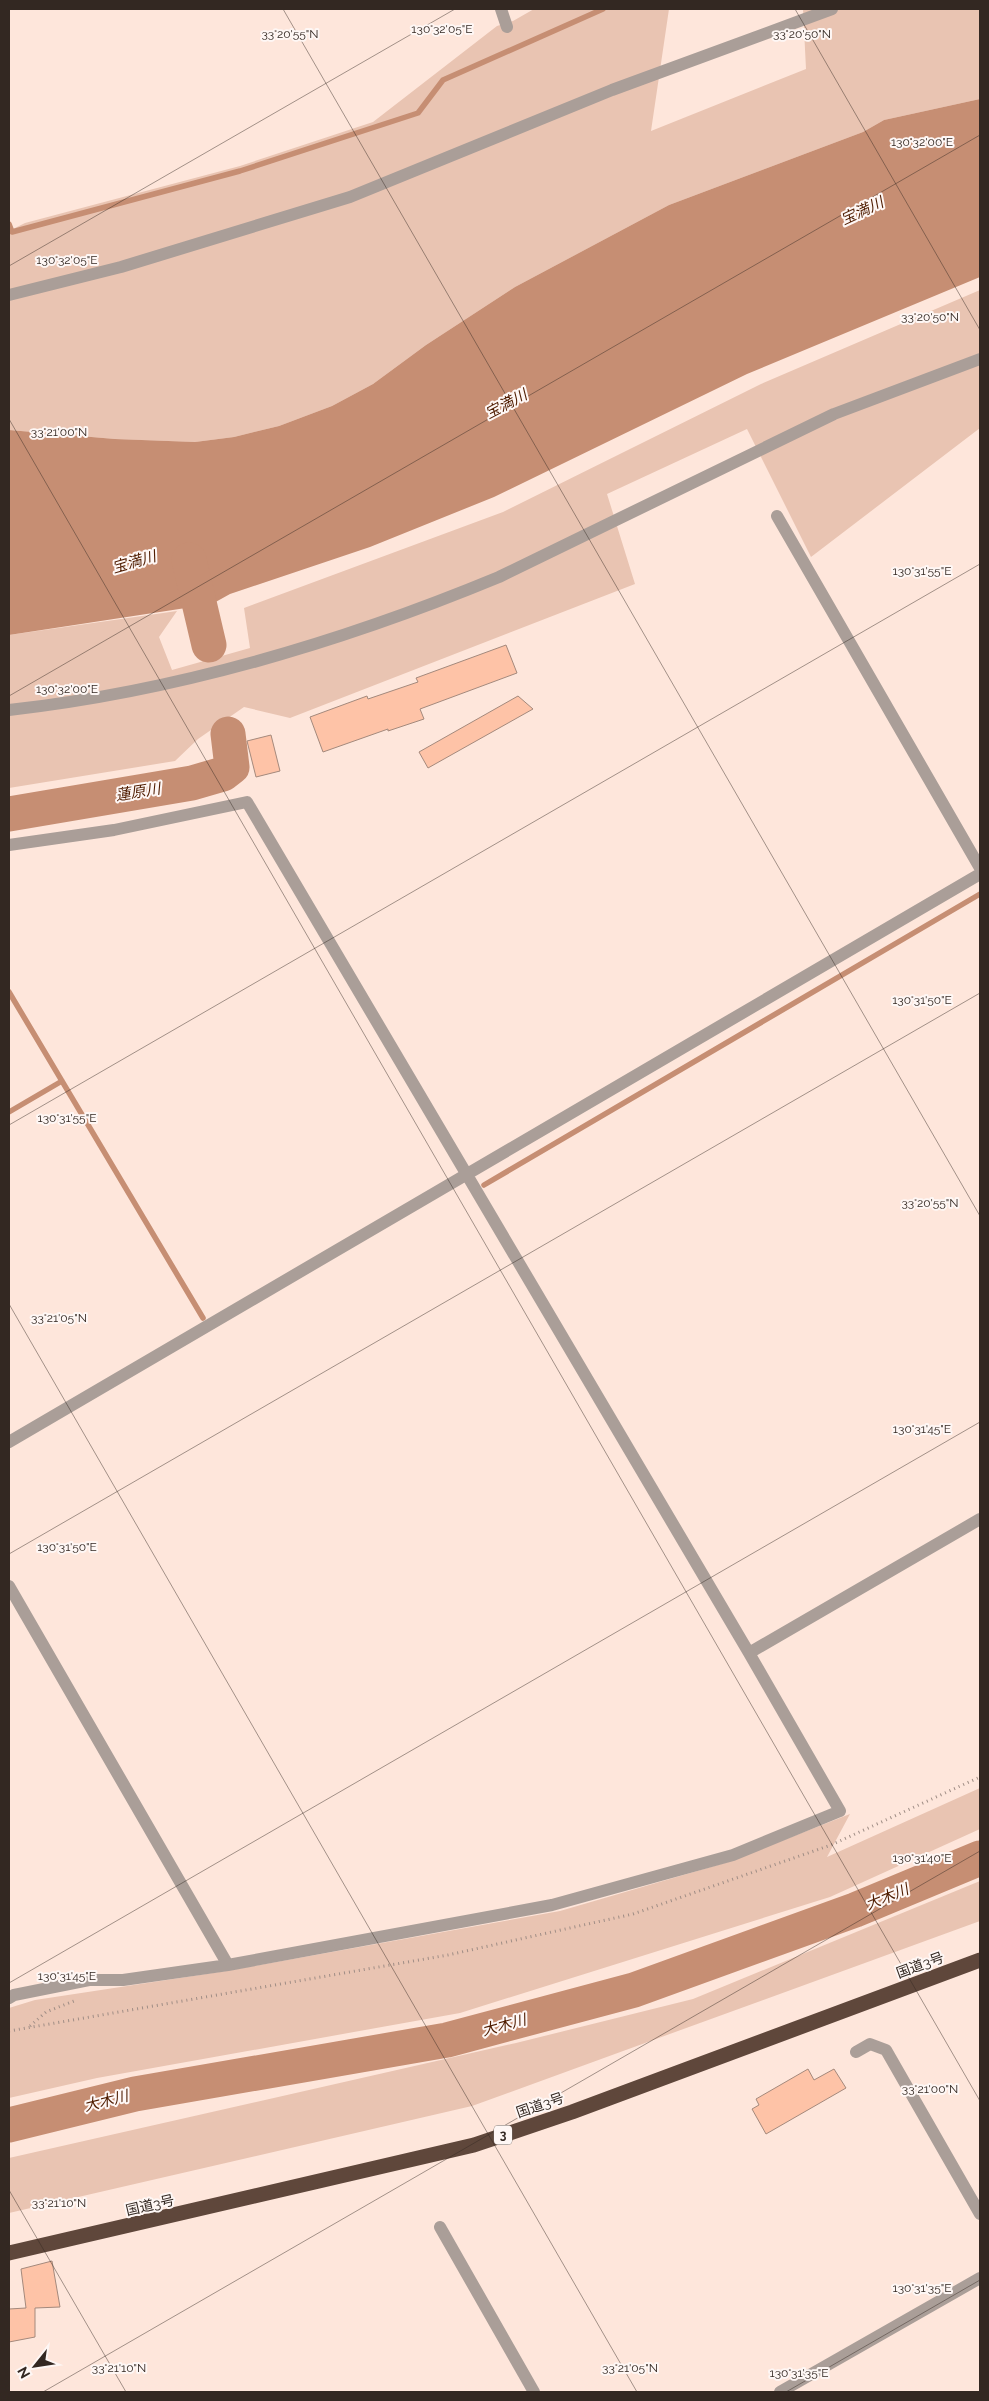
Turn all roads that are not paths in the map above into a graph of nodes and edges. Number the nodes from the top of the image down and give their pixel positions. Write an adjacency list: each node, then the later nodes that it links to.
1 (501, 9): 3 (street)
2 (832, 9): 4 (street)
3 (507, 27)
4 (9, 295)
5 (980, 358): 7 (street)
6 (777, 516): 9 (street)
7 (9, 710)
8 (9, 845): 11 (street)
9 (980, 868)
10 (980, 874): 11 (street)
11 (466, 1176): 12 (street); 15 (street)
12 (9, 1442)
13 (980, 1519): 15 (street)
14 (9, 1586): 17 (street)
15 (749, 1653): 17 (street)
16 (980, 1960): 22 (highway, 国道3号 / 3)
17 (228, 1965): 18 (street)
18 (9, 1998)
19 (856, 2052): 20 (street)
20 (980, 2214)
21 (440, 2227): 24 (street)
22 (9, 2253)
23 (980, 2278): 25 (street)
24 (534, 2392)
25 (780, 2392)

